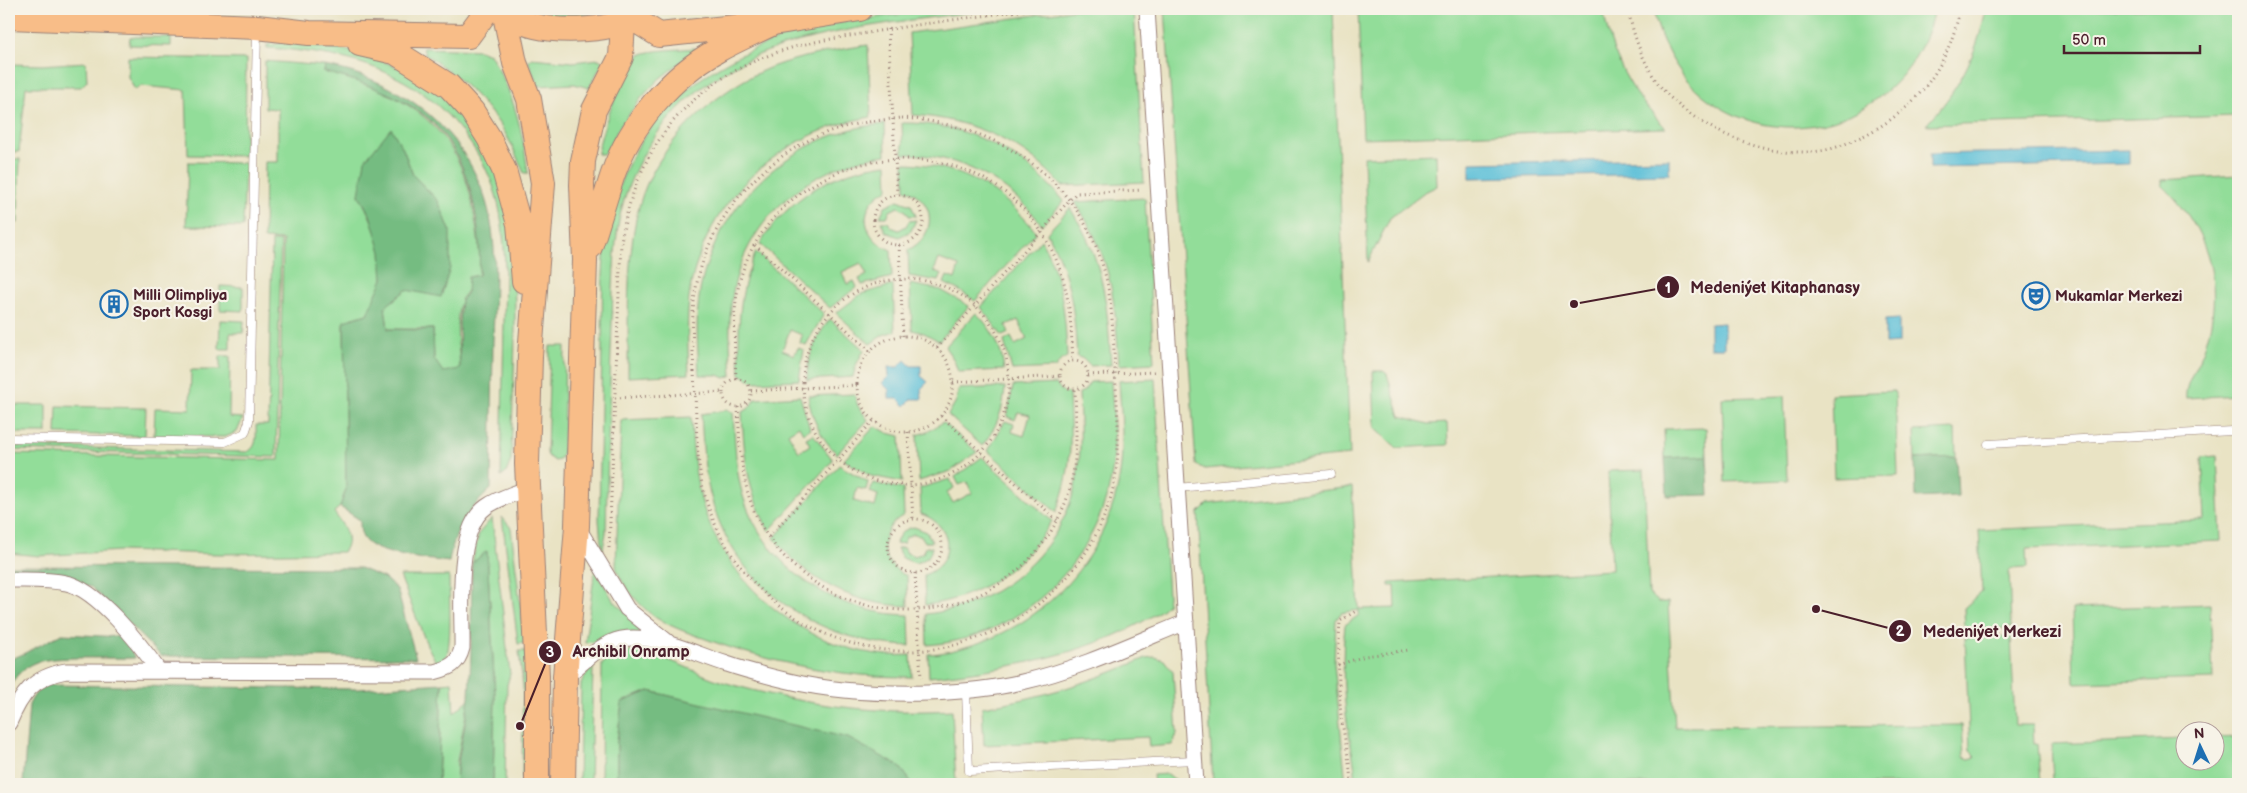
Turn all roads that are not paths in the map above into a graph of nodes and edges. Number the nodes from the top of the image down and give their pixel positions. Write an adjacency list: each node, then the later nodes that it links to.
1 (860, 9): 6 (main road)
2 (1147, 9): 16 (street)
3 (496, 11): 4 (main road); 8 (main road); 10 (main road)
4 (632, 16): 6 (main road); 9 (main road)
5 (9, 17): 7 (main road)
6 (773, 23): 9 (main road)
7 (257, 27): 8 (main road); 12 (lane)
8 (309, 33): 10 (main road)
9 (585, 260): 17 (main road)
10 (530, 356): 15 (main road)
11 (2232, 431): 13 (lane)
12 (9, 438)
13 (1988, 444)
14 (1331, 474): 16 (lane)
15 (528, 488): 21 (street); 26 (main road)
16 (1177, 488): 19 (street)
17 (577, 526): 20 (street); 22 (main road)
18 (9, 580): 21 (street)
19 (1186, 622): 23 (street); 25 (street)
20 (673, 646): 22 (street); 23 (street)
21 (160, 671): 24 (street)
22 (565, 677): 27 (main road)
23 (966, 691): 25 (lane)
24 (9, 723)
25 (1194, 760): 28 (street)
26 (537, 784)
27 (563, 784)
28 (1196, 784)

